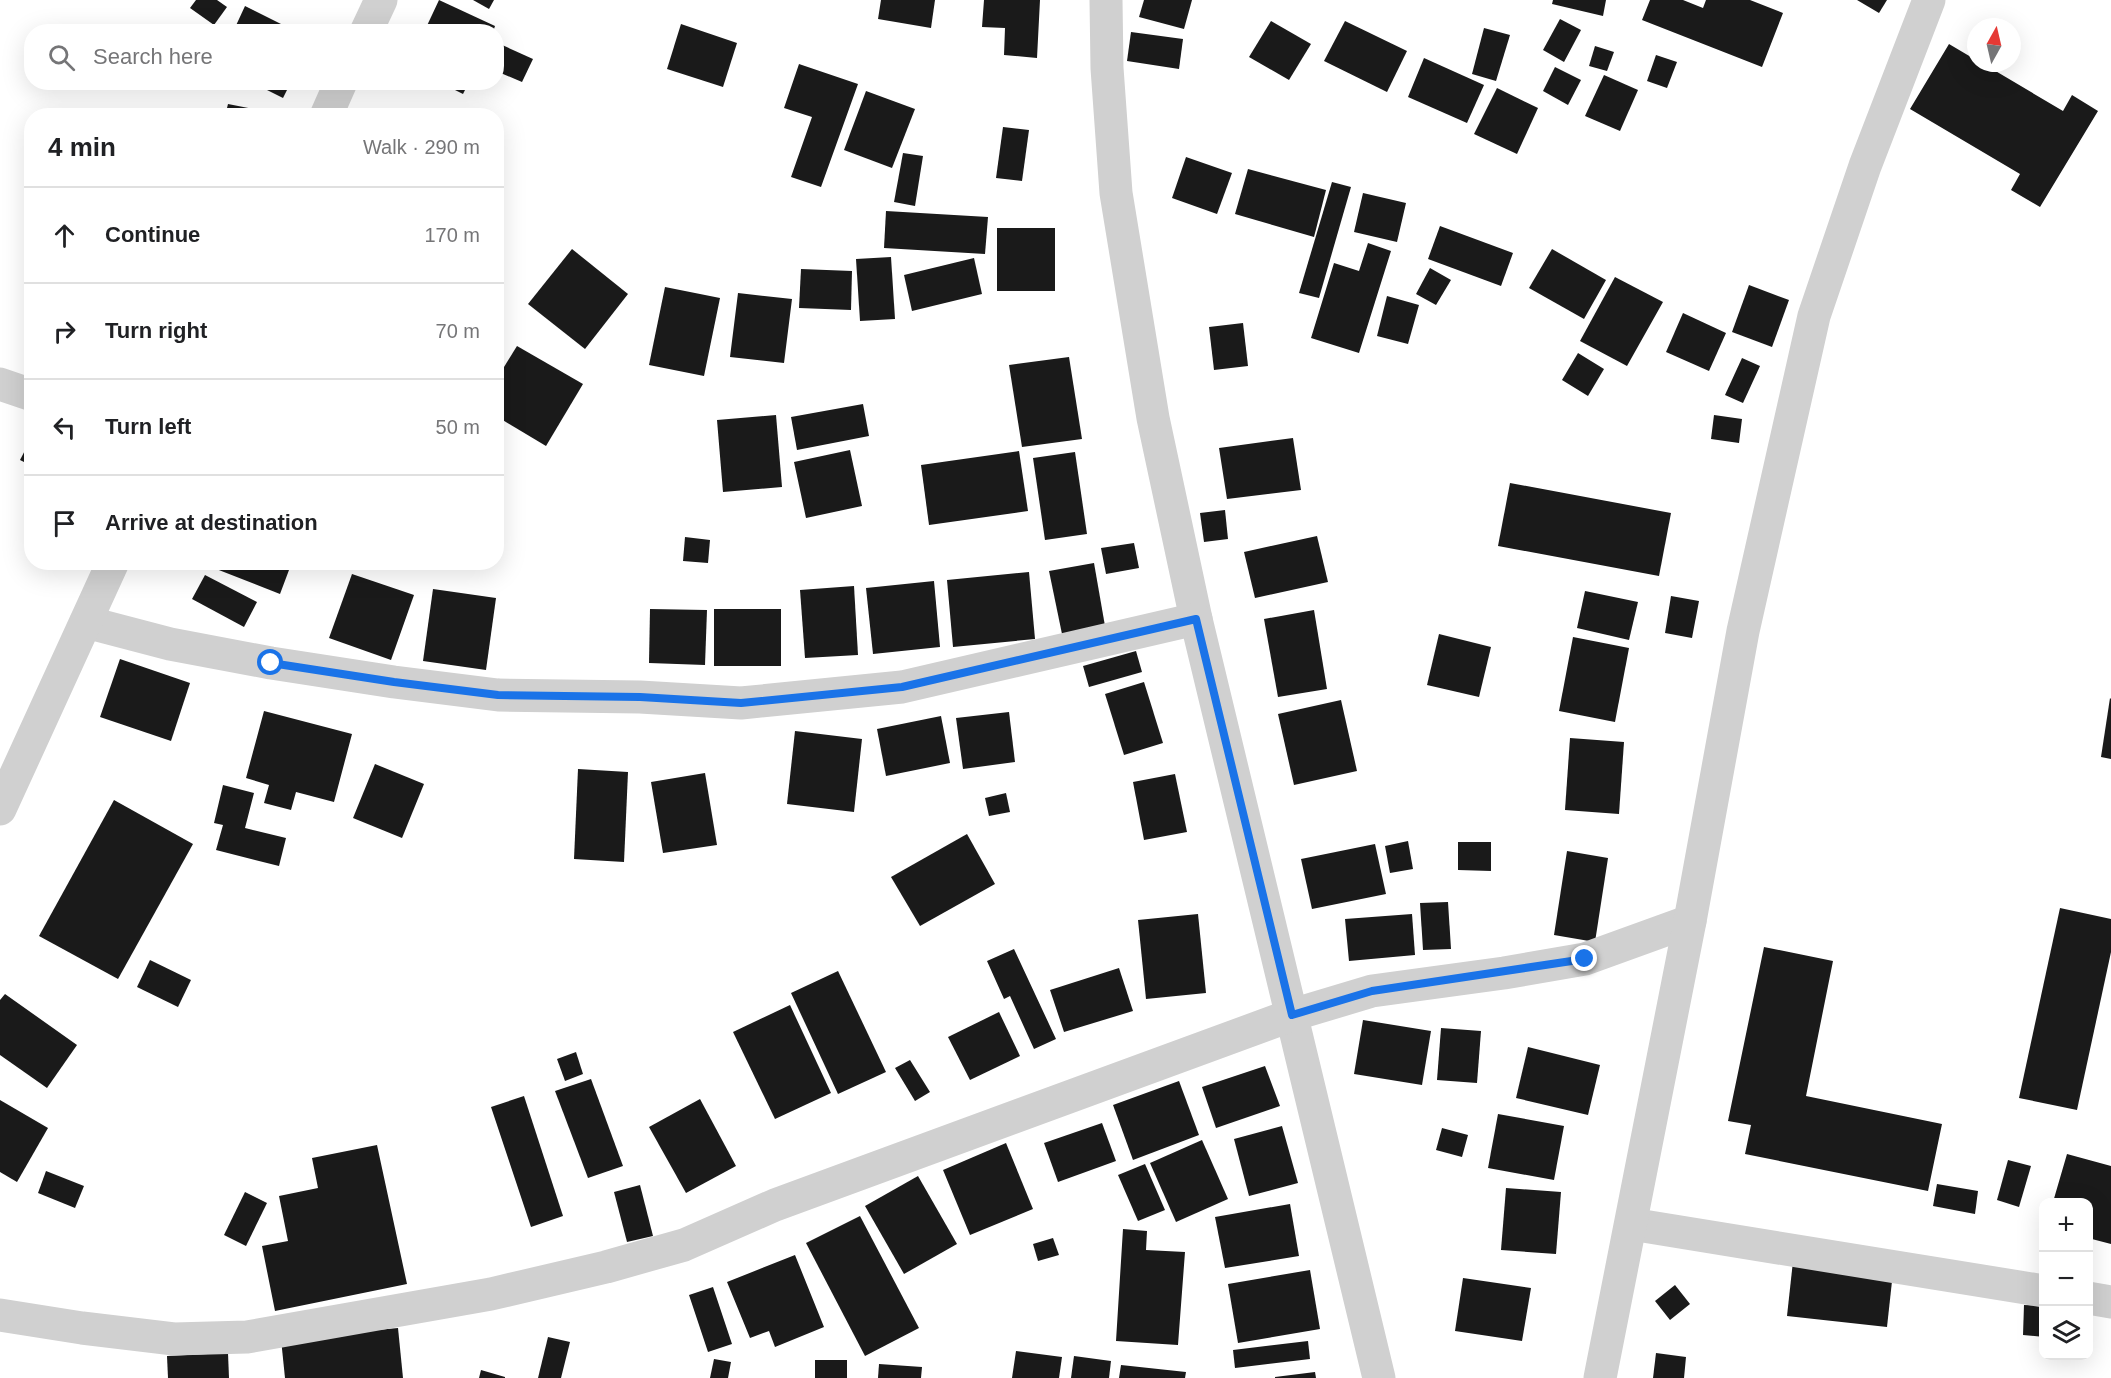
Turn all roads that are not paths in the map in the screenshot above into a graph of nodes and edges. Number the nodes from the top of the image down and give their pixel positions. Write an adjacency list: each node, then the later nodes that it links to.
1 (381, 0): 4 (street)
2 (1106, 0): 10 (street)
3 (1929, 0): 13 (street)
4 (370, 24)
5 (337, 90): 6 (street)
6 (330, 108)
7 (0, 384): 8 (street)
8 (24, 392)
9 (109, 570): 11 (street)
10 (1196, 619): 11 (street); 14 (street)
11 (86, 622): 12 (street)
12 (0, 809)
13 (1690, 921): 14 (street); 15 (street)
14 (1292, 1015): 19 (street); 20 (street)
15 (1631, 1224): 16 (street); 21 (street)
16 (2039, 1290)
17 (2093, 1299): 18 (street)
18 (2111, 1302)
19 (0, 1315)
20 (1379, 1378)
21 (1600, 1378)

